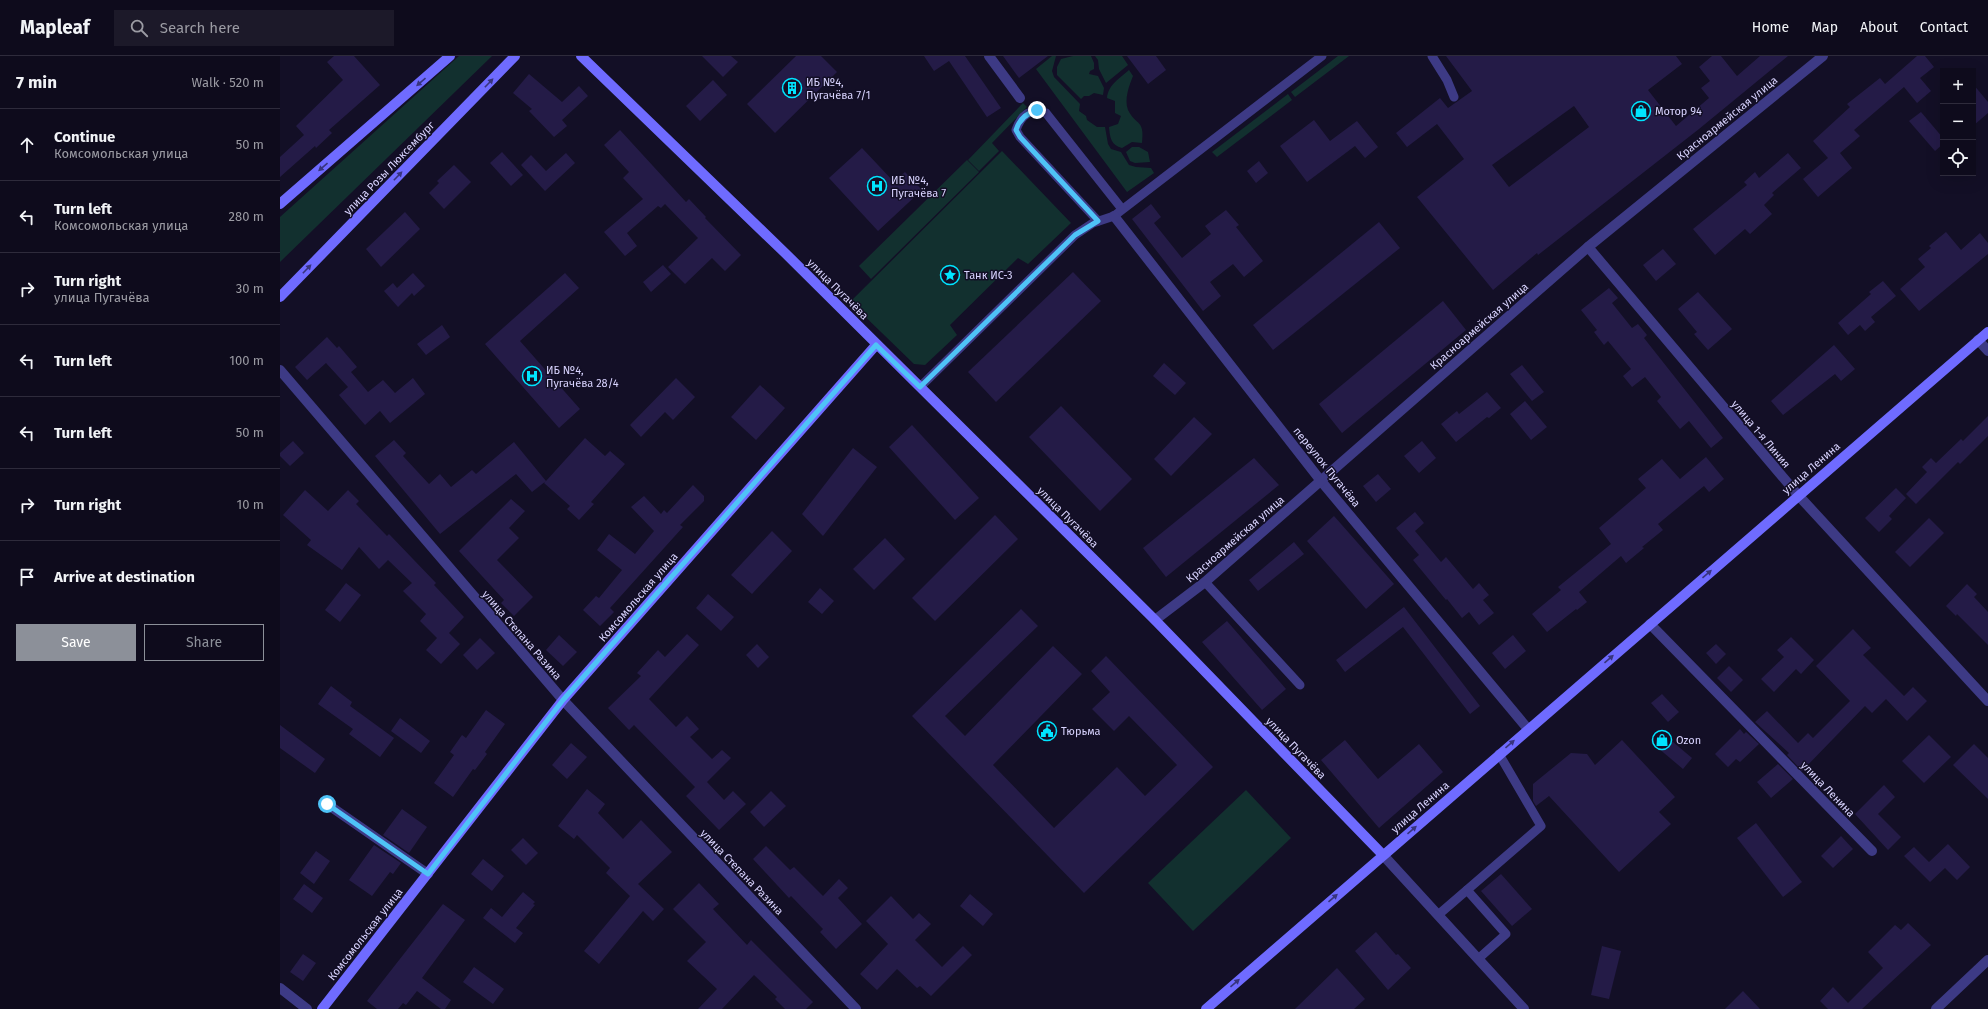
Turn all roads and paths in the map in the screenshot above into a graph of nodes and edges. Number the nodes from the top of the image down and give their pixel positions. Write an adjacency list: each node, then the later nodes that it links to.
1 (450, 56): 10 (main road, one-way to 10)
2 (515, 56): 15 (main road, улица Розы Люксембург, one-way to 2)
3 (582, 56): 18 (main road, улица Пугачёва)
4 (989, 56): 9 (street)
5 (1322, 56): 11 (lane)
6 (1432, 56): 8 (lane)
7 (1823, 56): 14 (street, Красноармейская улица)
8 (1454, 97)
9 (1020, 98)
10 (280, 204)
11 (1122, 209): 12 (lane); 13 (lane)
12 (1114, 216): 13 (lane); 22 (street, переулок Пугачёва)
13 (1098, 221): 21 (lane)
14 (1588, 247): 22 (street, Красноармейская улица); 23 (street, улица 1-я Линия)
15 (280, 297)
16 (1988, 332): 17 (main road, улица Ленина)
17 (1978, 340): 19 (street); 23 (main road, улица Ленина)
18 (876, 345): 21 (main road, улица Пугачёва); 28 (main road, Комсомольская улица)
19 (1988, 351)
20 (280, 370): 28 (street, улица Степана Разина)
21 (920, 387): 25 (main road, улица Пугачёва)
22 (1321, 481): 24 (street, Красноармейская улица); 30 (street, переулок Пугачёва)
23 (1798, 495): 26 (main road, улица Ленина, one-way to 23); 29 (street, улица 1-я Линия)
24 (1205, 582): 25 (street, Красноармейская улица); 27 (lane)
25 (1155, 620): 34 (main road, улица Пугачёва)
26 (1650, 624): 30 (main road, улица Ленина, one-way to 26); 33 (street, улица Ленина)
27 (1300, 685)
28 (563, 700): 35 (main road, Комсомольская улица); 43 (street, улица Степана Разина)
29 (1988, 701)
30 (1528, 728): 31 (main road, улица Ленина, one-way to 30)
31 (1499, 754): 34 (main road, улица Ленина, one-way to 31); 36 (lane)
32 (327, 804): 35 (street)
33 (1872, 851)
34 (1383, 855): 37 (street, улица Пугачёва); 44 (main road, улица Ленина, one-way to 34)
35 (428, 874): 42 (main road, Комсомольская улица)
36 (1467, 890): 37 (lane); 38 (lane)
37 (1438, 915): 38 (street, улица Пугачёва)
38 (1478, 959): 45 (street, улица Пугачёва)
39 (1988, 960): 46 (street)
40 (280, 988): 41 (street)
41 (307, 1009)
42 (322, 1009)
43 (856, 1009)
44 (1206, 1009)
45 (1524, 1009)
46 (1936, 1009)

